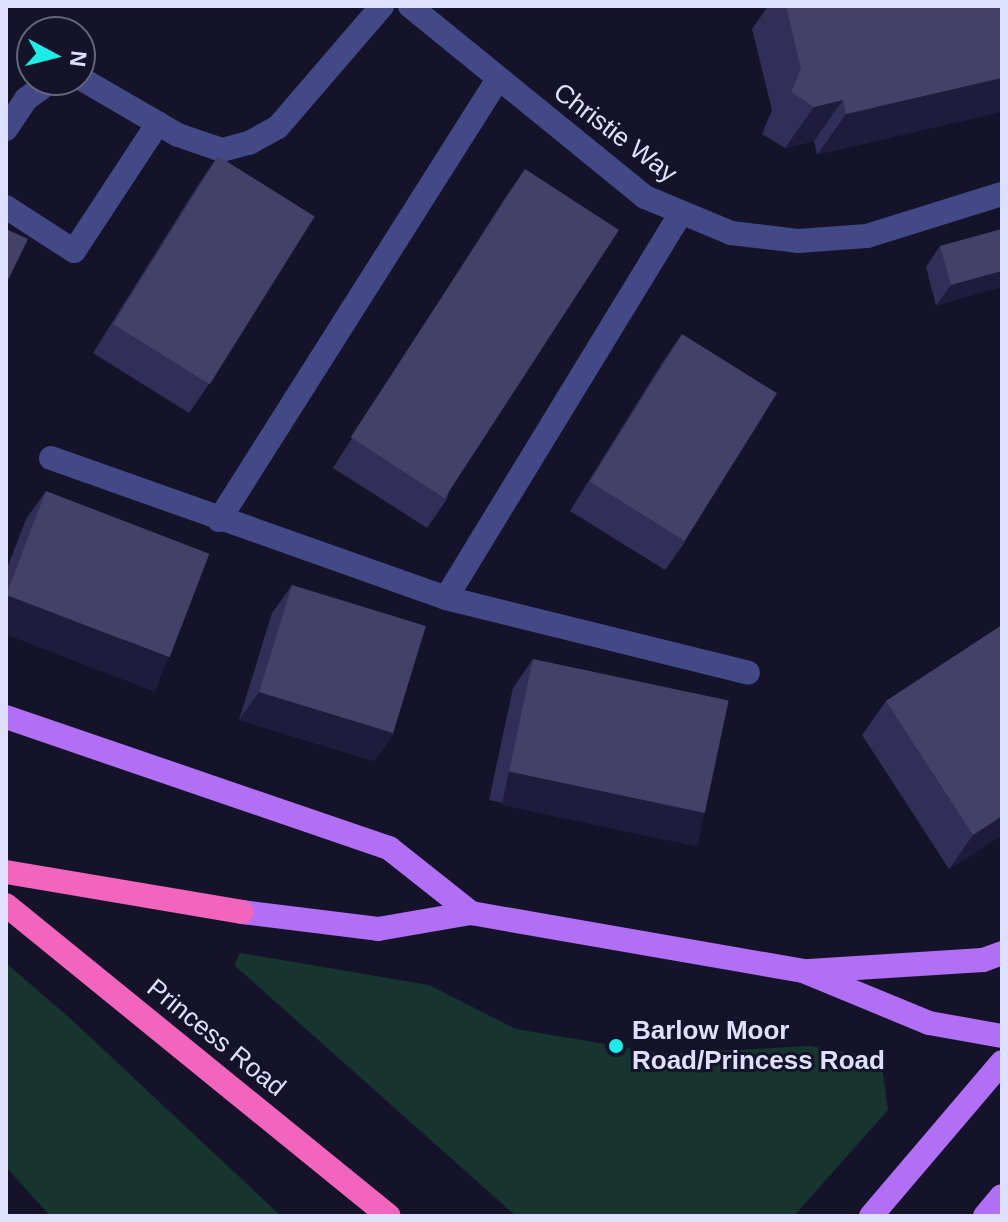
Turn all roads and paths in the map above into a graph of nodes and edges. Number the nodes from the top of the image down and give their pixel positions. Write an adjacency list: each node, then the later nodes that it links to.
1 (382, 6): 6 (street)
2 (410, 6): 3 (street, Christie Way)
3 (498, 79): 10 (street, Christie Way); 12 (street)
4 (96, 87): 6 (street)
5 (30, 96): 7 (street)
6 (158, 123): 9 (street)
7 (6, 129)
8 (1002, 194): 10 (street, Christie Way)
9 (6, 207)
10 (681, 213): 13 (street)
11 (51, 458): 12 (street)
12 (219, 520): 13 (street)
13 (446, 598): 14 (street)
14 (748, 673)
15 (6, 717): 19 (main road)
16 (6, 872): 18 (highway)
17 (6, 905): 25 (highway, Princess Road)
18 (242, 912): 19 (main road)
19 (471, 913): 21 (main road)
20 (1002, 953): 21 (main road)
21 (803, 971): 22 (main road)
22 (1002, 1036)
23 (1002, 1062): 26 (main road)
24 (1002, 1196): 27 (main road)
25 (389, 1216)
26 (871, 1216)
27 (985, 1216)

